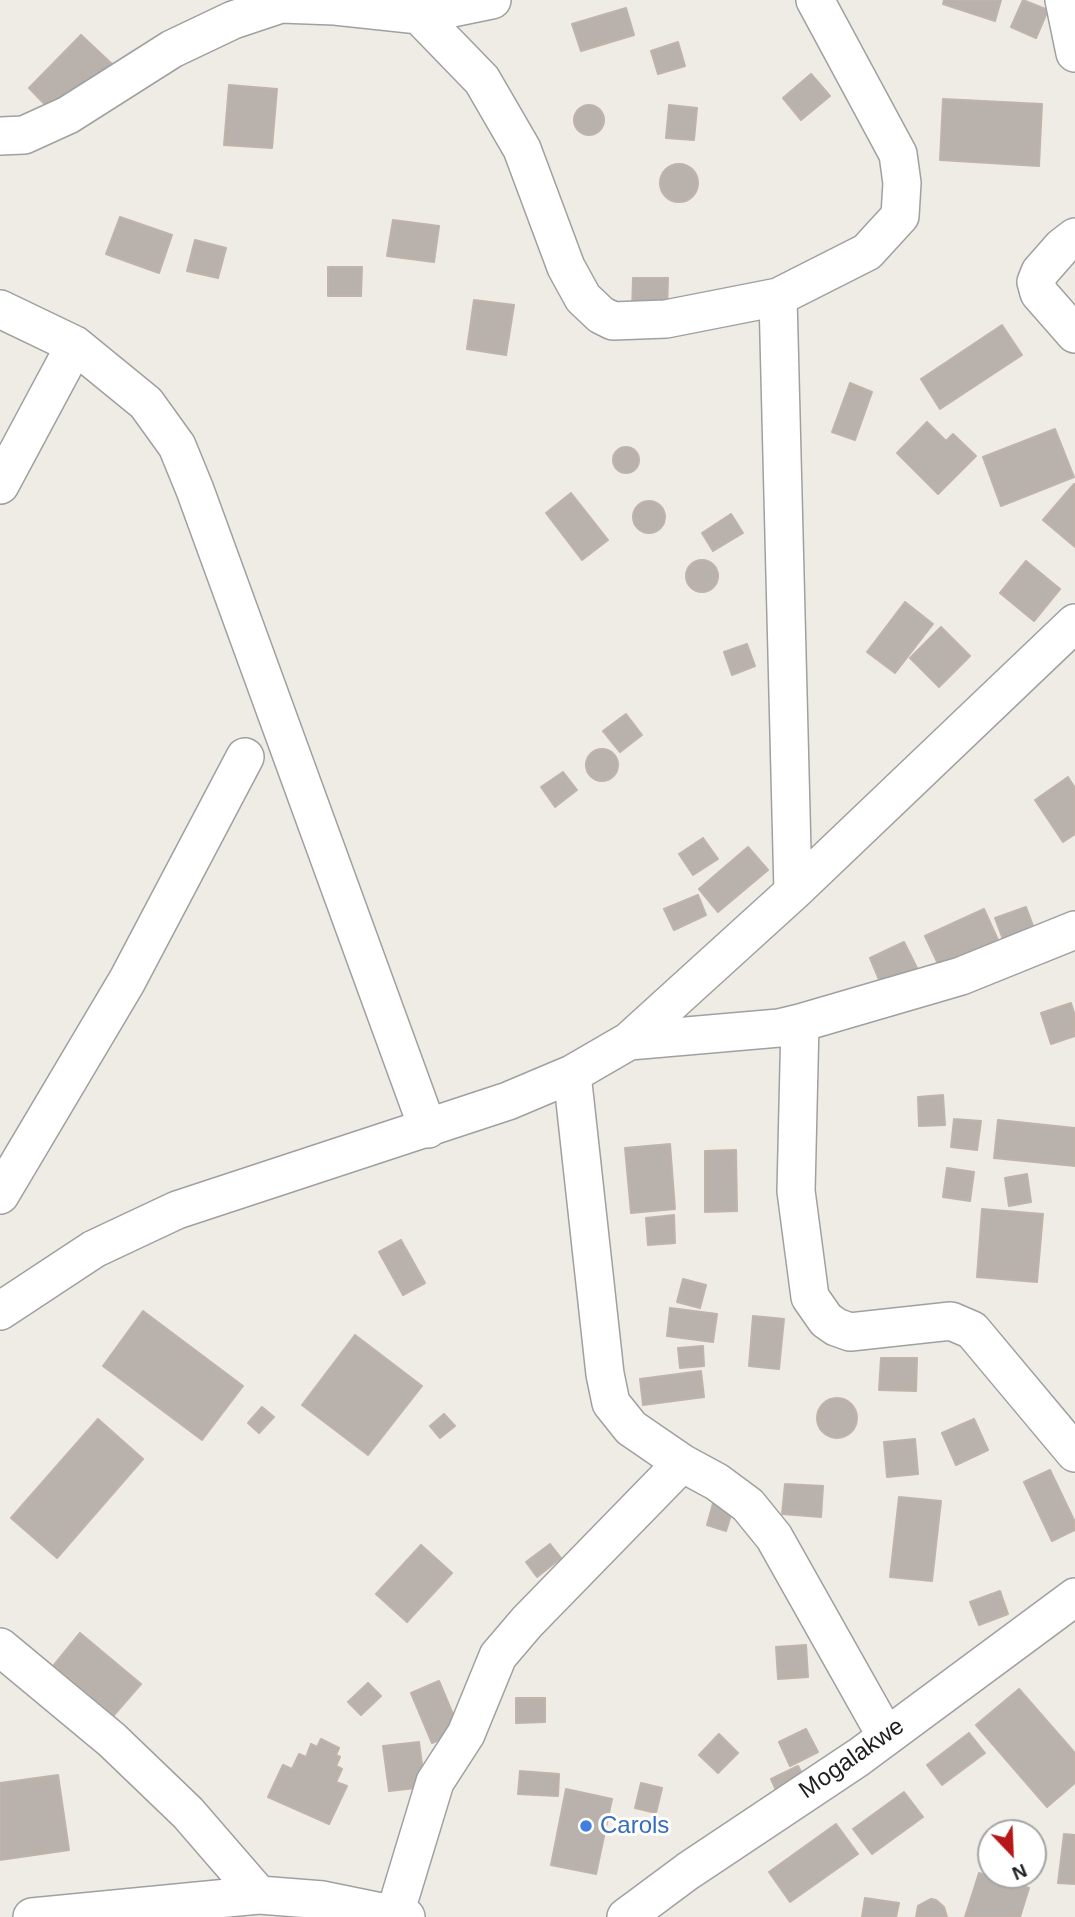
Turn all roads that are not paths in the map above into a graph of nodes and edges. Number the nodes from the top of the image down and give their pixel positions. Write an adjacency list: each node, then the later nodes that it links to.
1 (492, 0): 5 (street)
2 (815, 0): 9 (street)
3 (1064, 0): 6 (street)
4 (334, 3): 5 (street); 7 (street)
5 (419, 15): 9 (street)
6 (1075, 53)
7 (0, 136)
8 (1075, 237): 11 (street)
9 (778, 297): 16 (street)
10 (0, 309): 12 (street)
11 (1075, 334)
12 (75, 345): 13 (street); 21 (street)
13 (0, 485)
14 (1075, 623): 16 (street)
15 (245, 757): 23 (street)
16 (793, 892): 19 (street)
17 (1075, 930): 18 (street)
18 (800, 1023): 19 (street); 25 (street)
19 (629, 1041): 20 (street)
20 (572, 1074): 21 (street); 26 (street)
21 (428, 1129): 24 (street)
22 (0, 1138): 23 (street)
23 (2, 1192)
24 (0, 1311)
25 (1075, 1453)
26 (682, 1463): 29 (street); 31 (street)
27 (1075, 1597): 29 (street, Mogalakwe)
28 (0, 1647): 30 (street)
29 (887, 1736): 33 (street, Mogalakwe)
30 (258, 1895): 31 (street); 32 (street)
31 (398, 1916)
32 (32, 1917)
33 (626, 1917)

